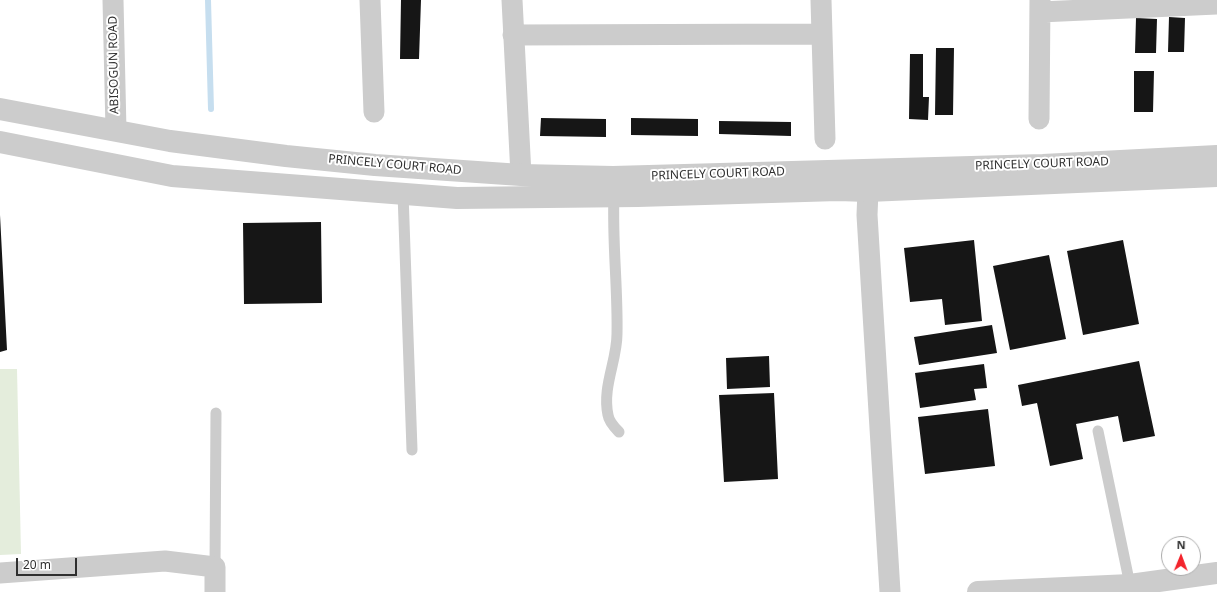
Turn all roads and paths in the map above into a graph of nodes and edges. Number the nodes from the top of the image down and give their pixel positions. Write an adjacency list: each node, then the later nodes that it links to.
1 (113, 0): 12 (street, ABISOGUN ROAD)
2 (370, 0): 10 (street)
3 (512, 0): 8 (street)
4 (822, 0): 7 (street)
5 (1217, 4): 6 (street)
6 (1040, 6): 11 (street)
7 (822, 34): 8 (street); 13 (street)
8 (513, 35): 16 (street)
9 (0, 109): 12 (street, PRINCELY COURT ROAD)
10 (374, 112)
11 (1039, 119)
12 (116, 130): 16 (street, PRINCELY COURT ROAD)
13 (825, 138)
14 (0, 142): 19 (street)
15 (1217, 156): 16 (street, PRINCELY COURT ROAD)
16 (520, 175)
17 (1217, 176): 18 (street)
18 (868, 191): 20 (street); 30 (street)
19 (402, 193): 20 (street); 24 (lane)
20 (614, 196): 23 (lane)
21 (216, 412): 25 (lane)
22 (1098, 431): 28 (lane)
23 (620, 432)
24 (412, 450)
25 (215, 567): 26 (street); 29 (street)
26 (0, 573)
27 (1217, 573): 28 (street)
28 (1130, 585): 31 (street)
29 (215, 592)
30 (890, 592)
31 (978, 592)

